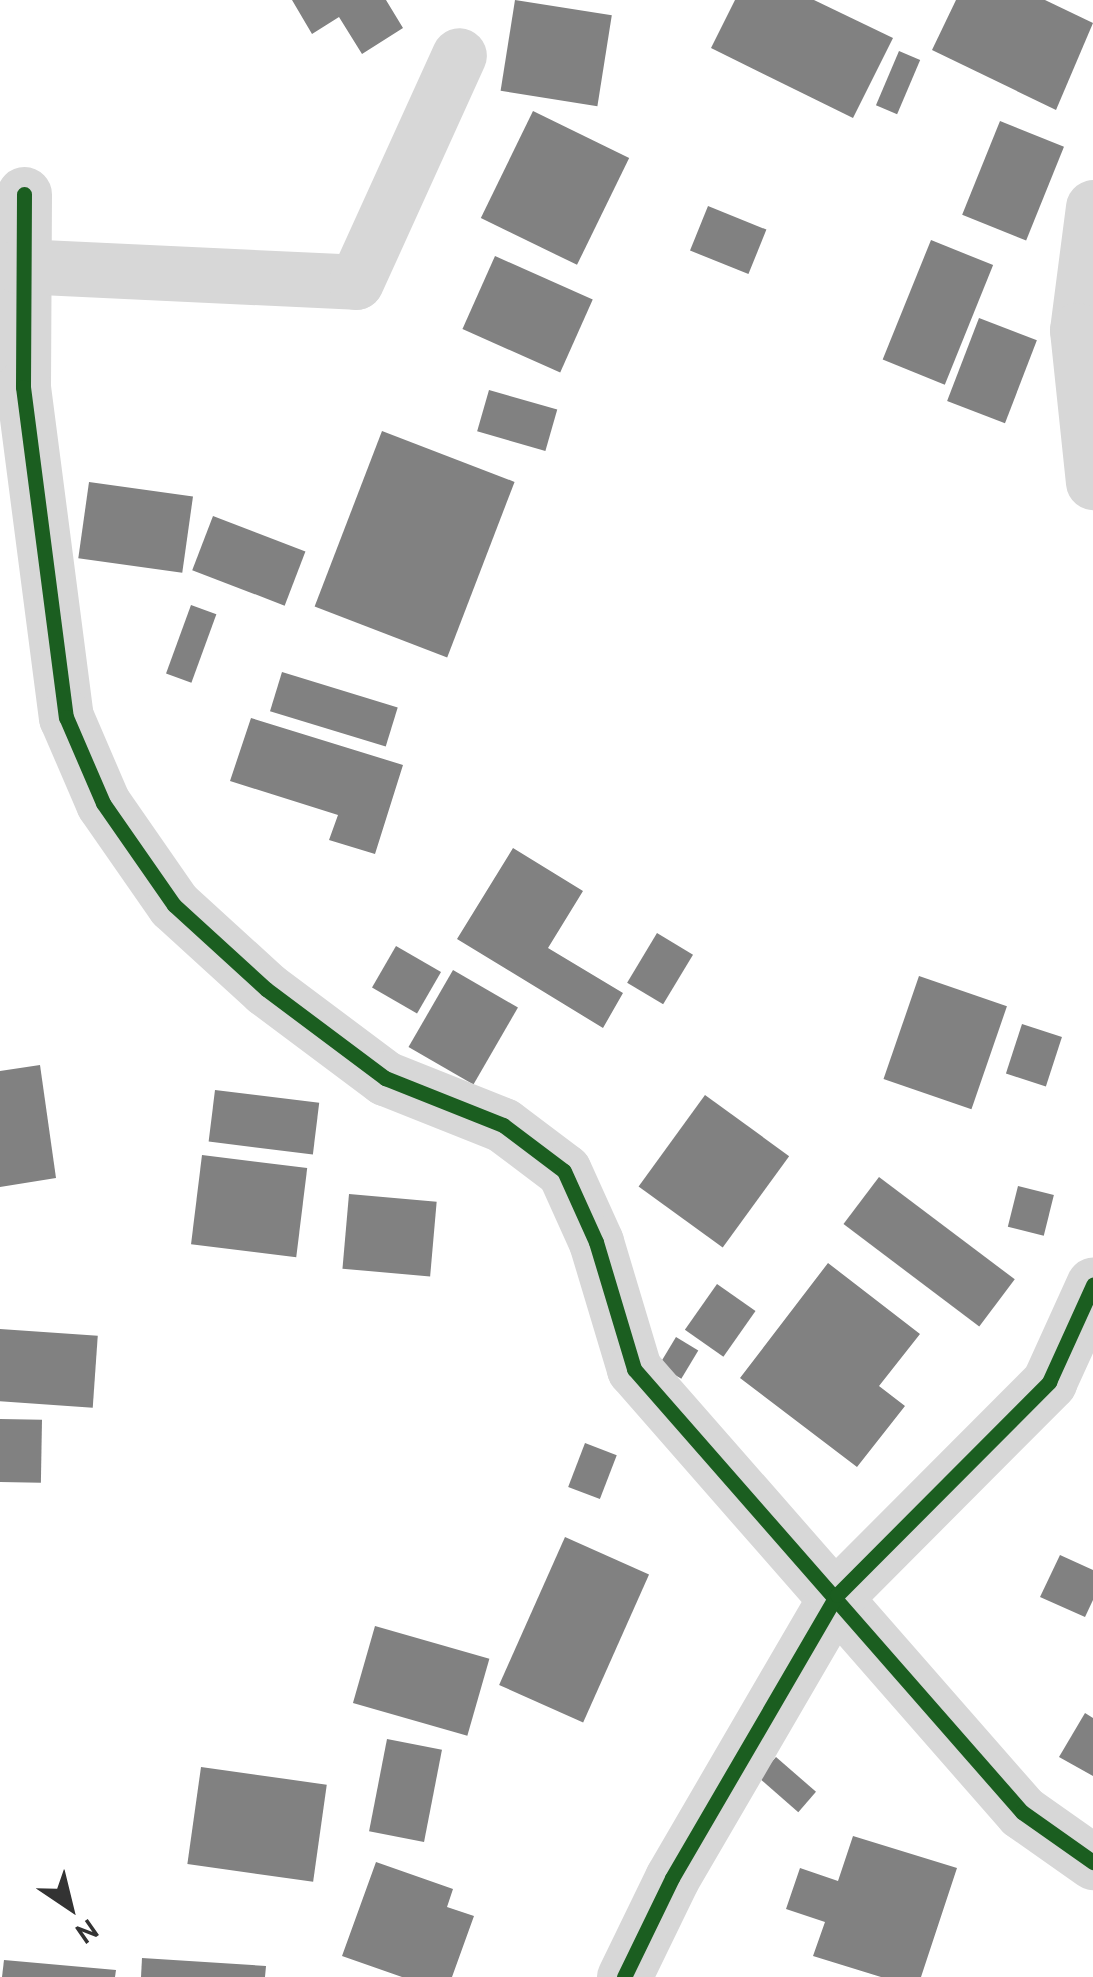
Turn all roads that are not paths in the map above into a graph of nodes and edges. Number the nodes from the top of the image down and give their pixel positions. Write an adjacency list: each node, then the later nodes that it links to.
1 (459, 55): 4 (street)
2 (24, 194): 4 (street)
3 (1093, 207): 5 (street)
4 (20, 266): 7 (street)
5 (1093, 482)
6 (1093, 1285): 7 (street)
7 (838, 1595): 8 (street); 9 (street)
8 (1093, 1862)
9 (624, 1977)

